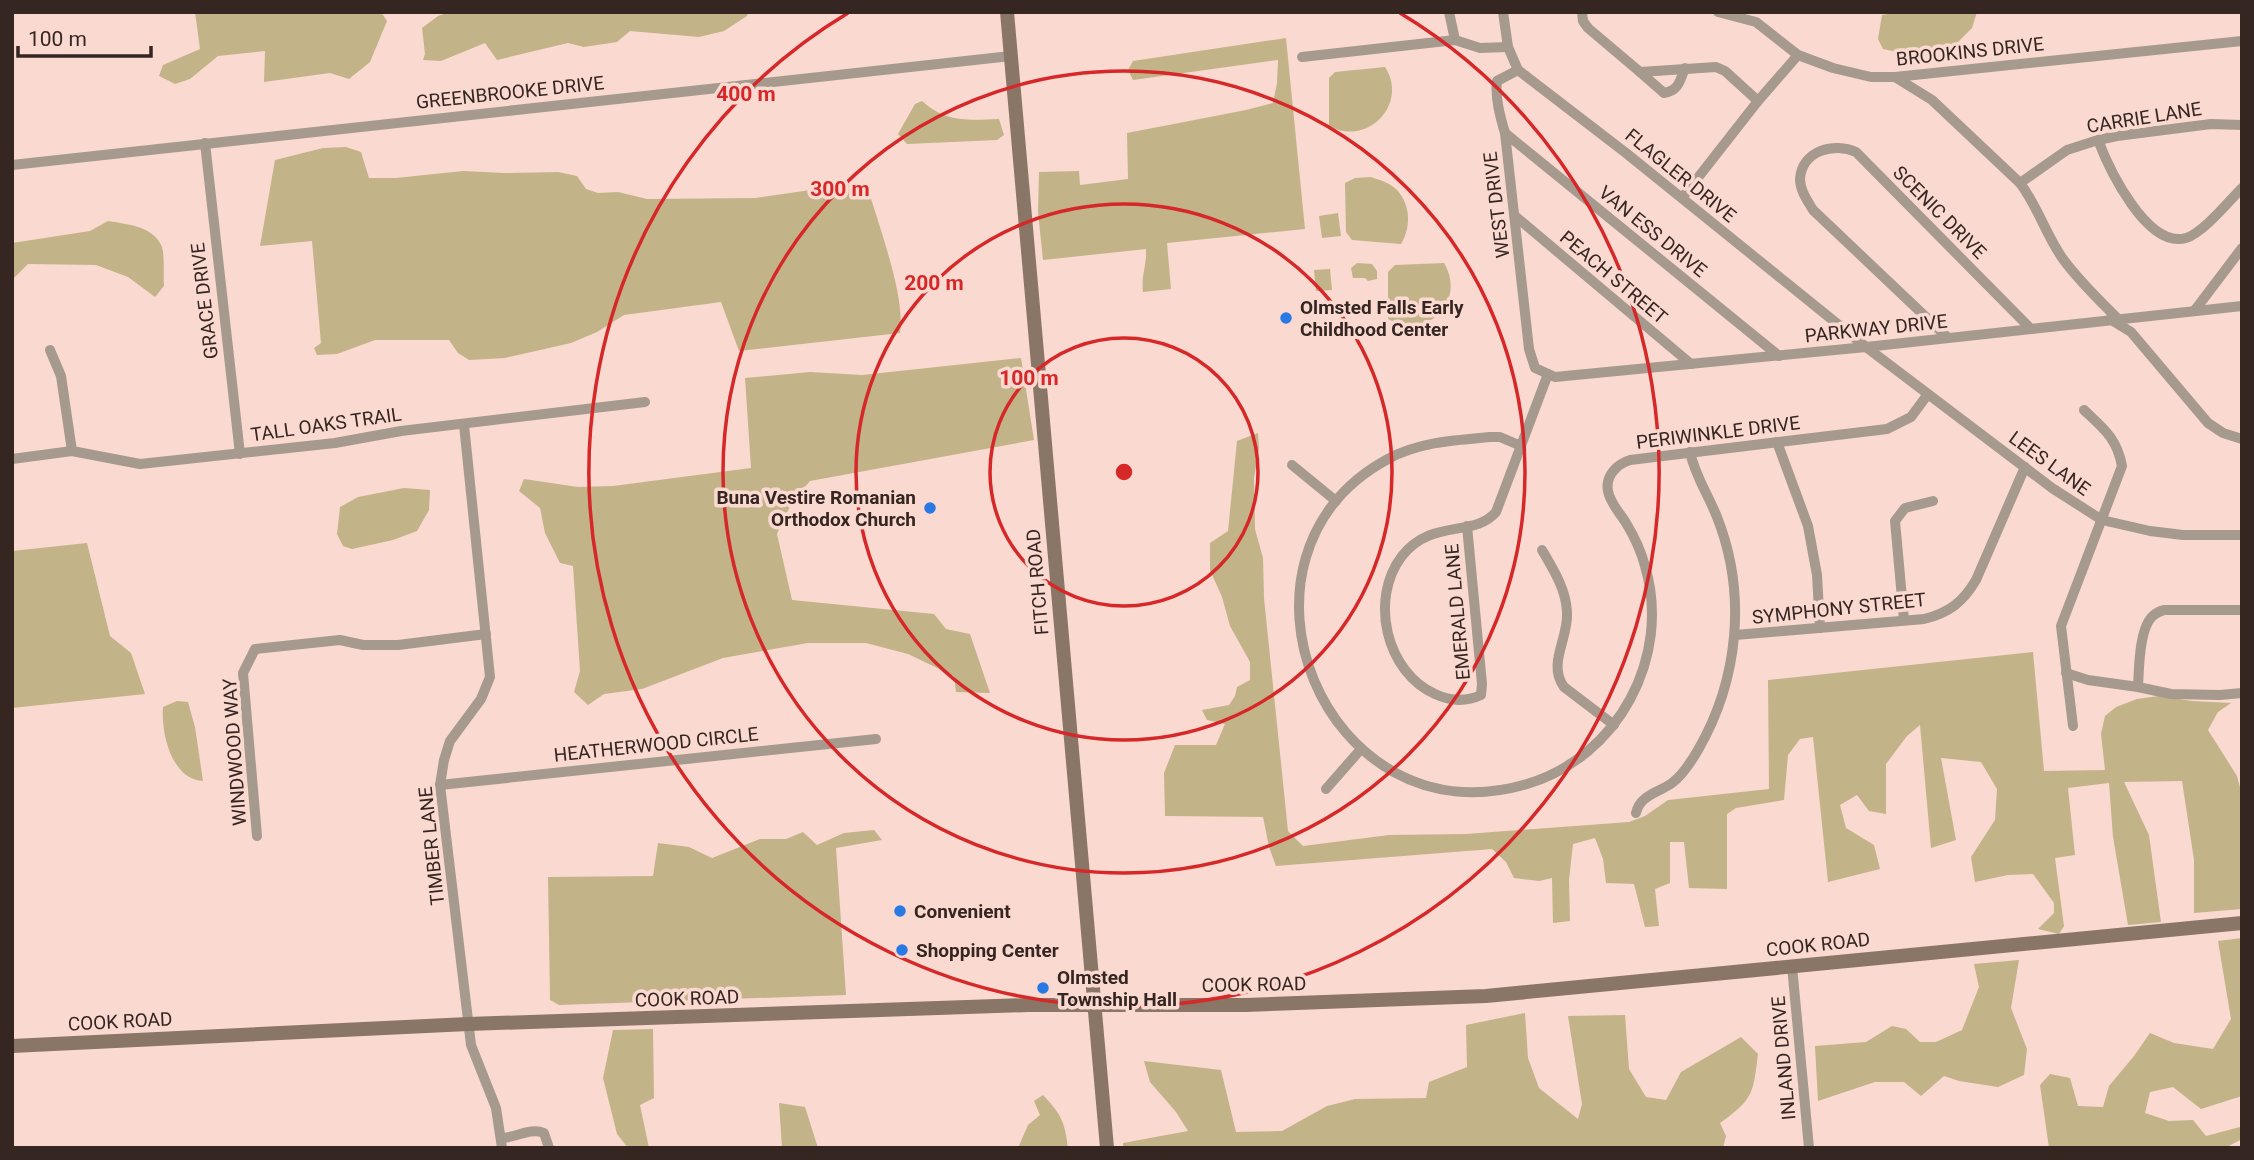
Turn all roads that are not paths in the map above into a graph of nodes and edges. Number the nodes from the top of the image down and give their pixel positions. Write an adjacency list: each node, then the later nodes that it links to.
1 (1007, 12): 9 (street, FITCH ROAD)
2 (1449, 12): 6 (street)
3 (1503, 12): 8 (street)
4 (1581, 12): 14 (street)
5 (1718, 12): 10 (street, BROOKINS DRIVE)
6 (1455, 40): 8 (street); 11 (street)
7 (2242, 41): 15 (street, BROOKINS DRIVE)
8 (1508, 47): 13 (street)
9 (1011, 55): 20 (street, GREENBROOKE DRIVE); 74 (street, FITCH ROAD)
10 (1798, 55): 15 (street, BROOKINS DRIVE); 16 (street)
11 (1302, 57)
12 (1685, 68): 14 (street); 14 (street); 16 (street)
13 (1518, 70): 18 (street, WEST DRIVE); 24 (street, FLAGLER DRIVE)
14 (1640, 72)
15 (1895, 77): 22 (street)
16 (1758, 101): 24 (street)
17 (2242, 125): 19 (street, CARRIE LANE)
18 (1505, 133): 25 (street, WEST DRIVE); 34 (street, VAN ESS DRIVE)
19 (2098, 140): 22 (street, CARRIE LANE); 23 (street)
20 (205, 143): 21 (street, GREENBROOKE DRIVE); 46 (street, GRACE DRIVE)
21 (12, 165)
22 (2020, 183): 29 (street)
23 (2242, 188)
24 (1682, 198): 32 (street, FLAGLER DRIVE)
25 (1515, 216): 35 (street, PEACH STREET); 36 (street, WEST DRIVE)
26 (2242, 248): 28 (street)
27 (2242, 306): 28 (street, PARKWAY DRIVE)
28 (2195, 310): 29 (street, PARKWAY DRIVE)
29 (2114, 319): 30 (street, PARKWAY DRIVE); 41 (street)
30 (2031, 329): 31 (street, PARKWAY DRIVE); 31 (street, SCENIC DRIVE)
31 (1948, 338): 32 (street, PARKWAY DRIVE)
32 (1866, 347): 34 (street, PARKWAY DRIVE); 37 (street, LEES LANE)
33 (50, 350): 44 (street)
34 (1779, 356): 35 (street, PARKWAY DRIVE)
35 (1691, 364): 36 (street, PARKWAY DRIVE)
36 (1548, 374): 43 (street)
37 (1928, 394): 42 (street, PERIWINKLE DRIVE); 49 (street, LEES LANE)
38 (645, 402): 40 (street, TALL OAKS TRAIL)
39 (2084, 410): 52 (street)
40 (464, 425): 46 (street, TALL OAKS TRAIL); 59 (street, TIMBER LANE)
41 (2242, 439)
42 (1777, 442): 45 (street, PERIWINKLE DRIVE); 58 (street)
43 (1521, 446): 50 (street, PERIWINKLE DRIVE); 53 (street)
44 (72, 451): 46 (street, TALL OAKS TRAIL); 47 (street, TALL OAKS TRAIL)
45 (1690, 452): 60 (street); 64 (street, PERIWINKLE DRIVE)
46 (240, 454)
47 (12, 459)
48 (1292, 465): 50 (street)
49 (2025, 467): 52 (street, LEES LANE); 57 (street, SYMPHONY STREET)
50 (1336, 501): 67 (street, PERIWINKLE DRIVE)
51 (1933, 501): 57 (street)
52 (2102, 520): 54 (street, LEES LANE); 61 (street)
53 (1467, 526): 53 (street, EMERALD LANE)
54 (2242, 535)
55 (1542, 550): 64 (street)
56 (2242, 610): 62 (street)
57 (1904, 621): 58 (street, SYMPHONY STREET)
58 (1820, 628): 60 (street, SYMPHONY STREET)
59 (486, 634): 68 (street, TIMBER LANE); 71 (street, WINDWOOD WAY)
60 (1735, 635): 70 (street)
61 (2066, 673): 62 (street); 65 (street)
62 (2138, 687): 63 (street)
63 (2242, 693)
64 (1614, 725): 67 (street, PERIWINKLE DRIVE)
65 (2073, 726)
66 (876, 739): 68 (street, HEATHERWOOD CIRCLE)
67 (1361, 749): 69 (street)
68 (440, 785): 75 (street, TIMBER LANE)
69 (1326, 789)
70 (1636, 813)
71 (257, 836)
72 (2242, 923): 73 (street, COOK ROAD)
73 (1792, 966): 74 (street, COOK ROAD); 80 (street, INLAND DRIVE)
74 (1093, 1003): 75 (street, COOK ROAD); 79 (street, FITCH ROAD)
75 (468, 1024): 76 (street, COOK ROAD); 77 (street, TIMBER LANE)
76 (12, 1045)
77 (502, 1143): 78 (street)
78 (549, 1148)
79 (1107, 1148)
80 (1809, 1148)

